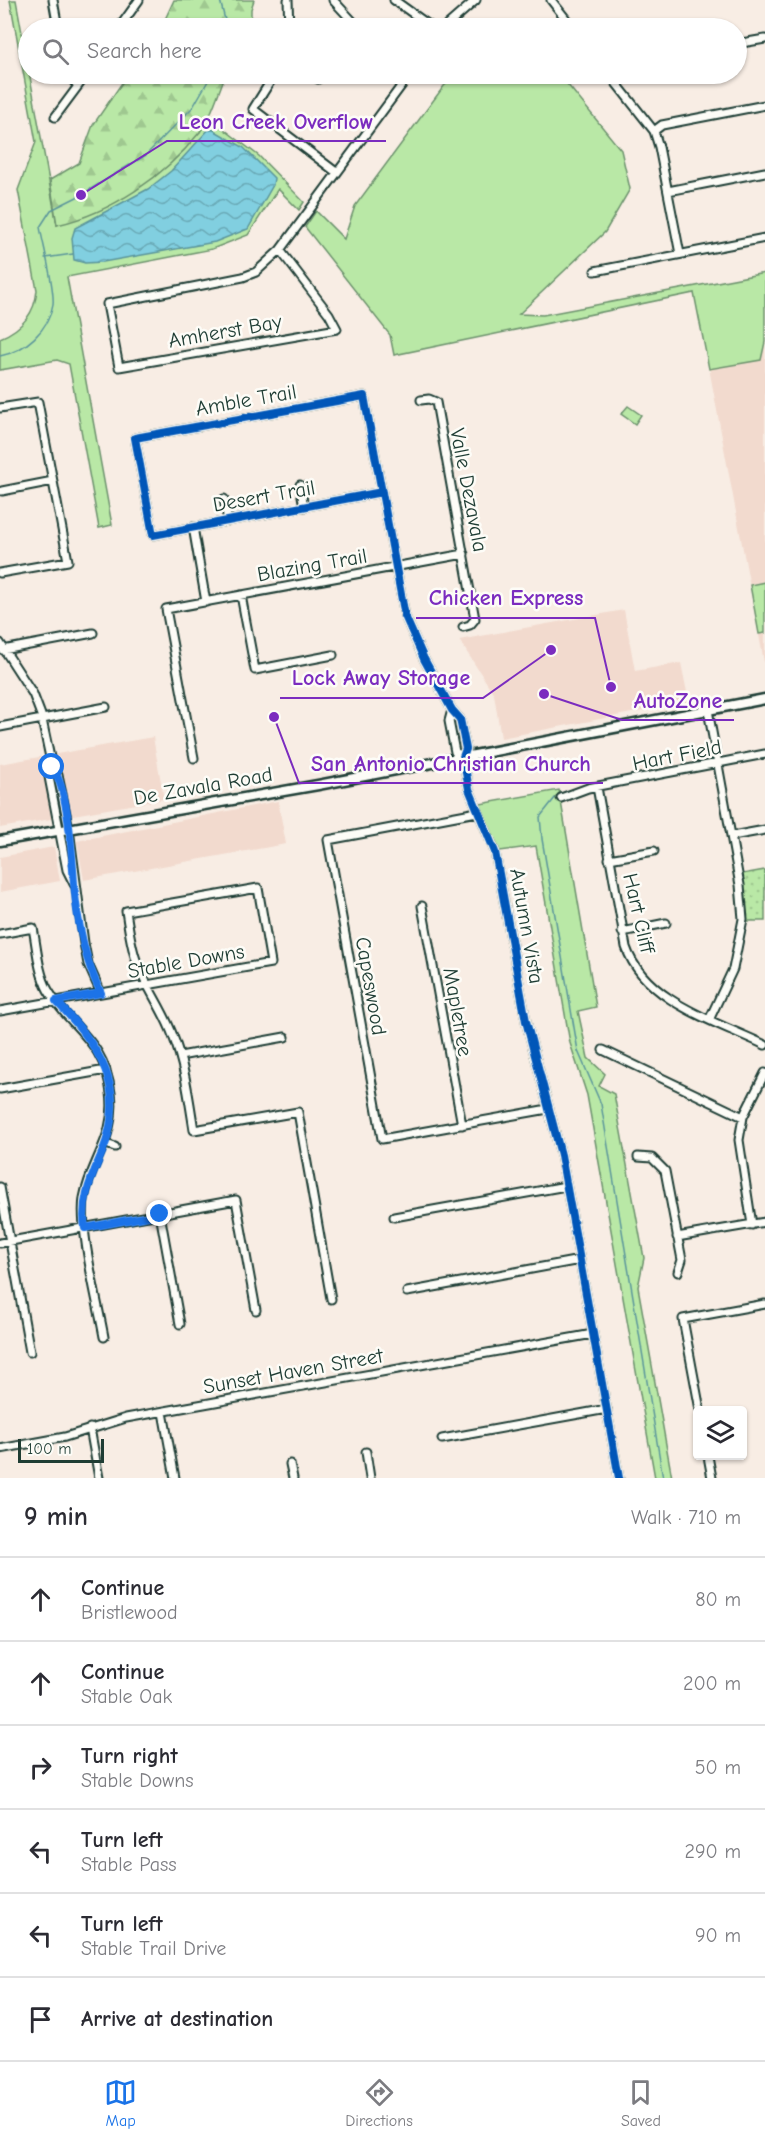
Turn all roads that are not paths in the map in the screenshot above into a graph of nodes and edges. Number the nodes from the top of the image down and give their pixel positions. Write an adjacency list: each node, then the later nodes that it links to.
1 (53, 0): 8 (street)
2 (139, 0): 9 (street)
3 (288, 0): 10 (street)
4 (333, 0): 11 (street)
5 (394, 0): 12 (street)
6 (476, 0): 13 (street)
7 (551, 0): 14 (street)
8 (56, 18)
9 (126, 18)
10 (289, 18)
11 (350, 18)
12 (419, 18)
13 (455, 18)
14 (565, 18)
15 (765, 39): 16 (street)
16 (747, 42)
17 (268, 84): 24 (street)
18 (402, 84): 24 (street)
19 (618, 84): 23 (street)
20 (78, 86): 22 (street)
21 (765, 105): 23 (street)
22 (55, 117)
23 (654, 131): 26 (street)
24 (336, 172): 28 (street)
25 (765, 172): 26 (street)
26 (668, 191): 29 (street)
27 (765, 238): 29 (street)
28 (280, 250): 28 (street, Amherst Bay)
29 (680, 254): 30 (street)
30 (595, 271)
31 (364, 396): 37 (street, Autumn Vista); 42 (street, Amble Trail)
32 (421, 400): 43 (street, Valle Dezavala)
33 (0, 408): 34 (street)
34 (53, 481): 36 (street); 45 (street)
35 (300, 485): 39 (street)
36 (2, 490)
37 (382, 492): 39 (street, Desert Trail); 44 (street, Autumn Vista)
38 (224, 499): 40 (street)
39 (304, 507): 40 (street, Desert Trail)
40 (228, 521): 41 (street, Desert Trail)
41 (193, 527): 42 (street, Desert Trail); 47 (street)
42 (153, 535)
43 (464, 554): 44 (street, Blazing Trail); 48 (street, Valle Dezavala)
44 (395, 567): 46 (street, Blazing Trail); 54 (street, Autumn Vista)
45 (0, 573)
46 (241, 595): 47 (street, Blazing Trail); 51 (street)
47 (206, 602): 60 (street, Blazing Trail)
48 (463, 627)
49 (93, 633): 50 (street)
50 (1, 648): 56 (street)
51 (333, 655)
52 (765, 699): 55 (main road, De Zavala Road)
53 (106, 707): 56 (street)
54 (452, 710): 59 (street, Autumn Vista); 59 (street, Autumn Vista)
55 (708, 710): 59 (main road, De Zavala Road); 61 (street)
56 (42, 719): 57 (street); 65 (street)
57 (0, 727)
58 (765, 754): 61 (street, Hart Field)
59 (463, 757): 64 (street, Autumn Vista); 65 (main road, De Zavala Road)
60 (194, 758)
61 (718, 764): 62 (street, Hart Field); 67 (street)
62 (597, 787): 63 (street, Hart Field); 70 (street, Hart Cliff)
63 (561, 798)
64 (477, 812): 87 (street, Autumn Vista); 89 (street, Capeswood)
65 (64, 830): 68 (main road, De Zavala Road); 76 (street)
66 (765, 830): 67 (street)
67 (732, 836): 79 (street)
68 (0, 841)
69 (654, 851): 70 (street)
70 (609, 859): 73 (street, Hart Cliff)
71 (422, 906): 89 (street, Mapletree)
72 (666, 923): 73 (street)
73 (622, 932): 79 (street, Hart Cliff)
74 (0, 934): 77 (street)
75 (148, 984): 75 (street, Stable Downs); 76 (street, Stable Downs); 83 (street)
76 (101, 993): 77 (street, Stable Downs)
77 (56, 1001): 78 (street, Stable Downs); 84 (street)
78 (0, 1011)
79 (711, 1018): 81 (street, Hart Cliff)
80 (285, 1037): 83 (street)
81 (765, 1045)
82 (603, 1050): 88 (street)
83 (180, 1056): 108 (street)
84 (106, 1070): 86 (street); 90 (street)
85 (765, 1073): 88 (street)
86 (0, 1089)
87 (548, 1109): 89 (street); 95 (street, Autumn Vista)
88 (743, 1117): 100 (street)
89 (462, 1125)
90 (106, 1144): 91 (street); 94 (street)
91 (115, 1147)
92 (638, 1157): 102 (street)
93 (87, 1164): 94 (street)
94 (96, 1167): 101 (street)
95 (566, 1186): 98 (street); 105 (street, Autumn Vista)
96 (0, 1187): 103 (street)
97 (160, 1214): 101 (street); 110 (street); 111 (street)
98 (394, 1217)
99 (765, 1222): 100 (street)
100 (753, 1225): 102 (street)
101 (85, 1228): 103 (street); 113 (street)
102 (677, 1238): 106 (street)
103 (10, 1242): 104 (street); 114 (street)
104 (0, 1243)
105 (580, 1260): 107 (street); 112 (street, Autumn Vista)
106 (678, 1272)
107 (407, 1292)
108 (331, 1299)
109 (765, 1304): 115 (street)
110 (256, 1310)
111 (180, 1324)
112 (593, 1334): 116 (street, Autumn Vista); 117 (street, Sunset Haven Street)
113 (104, 1337)
114 (30, 1352)
115 (699, 1406)
116 (607, 1409): 119 (street); 128 (street, Autumn Vista)
117 (163, 1412): 118 (street, Sunset Haven Street); 125 (street)
118 (90, 1428): 120 (street, Sunset Haven Street); 124 (street)
119 (442, 1439)
120 (0, 1449)
121 (366, 1452): 127 (street)
122 (709, 1460): 129 (street)
123 (290, 1464): 126 (street)
124 (99, 1478)
125 (175, 1478)
126 (293, 1478)
127 (370, 1478)
128 (619, 1478)
129 (712, 1478)

